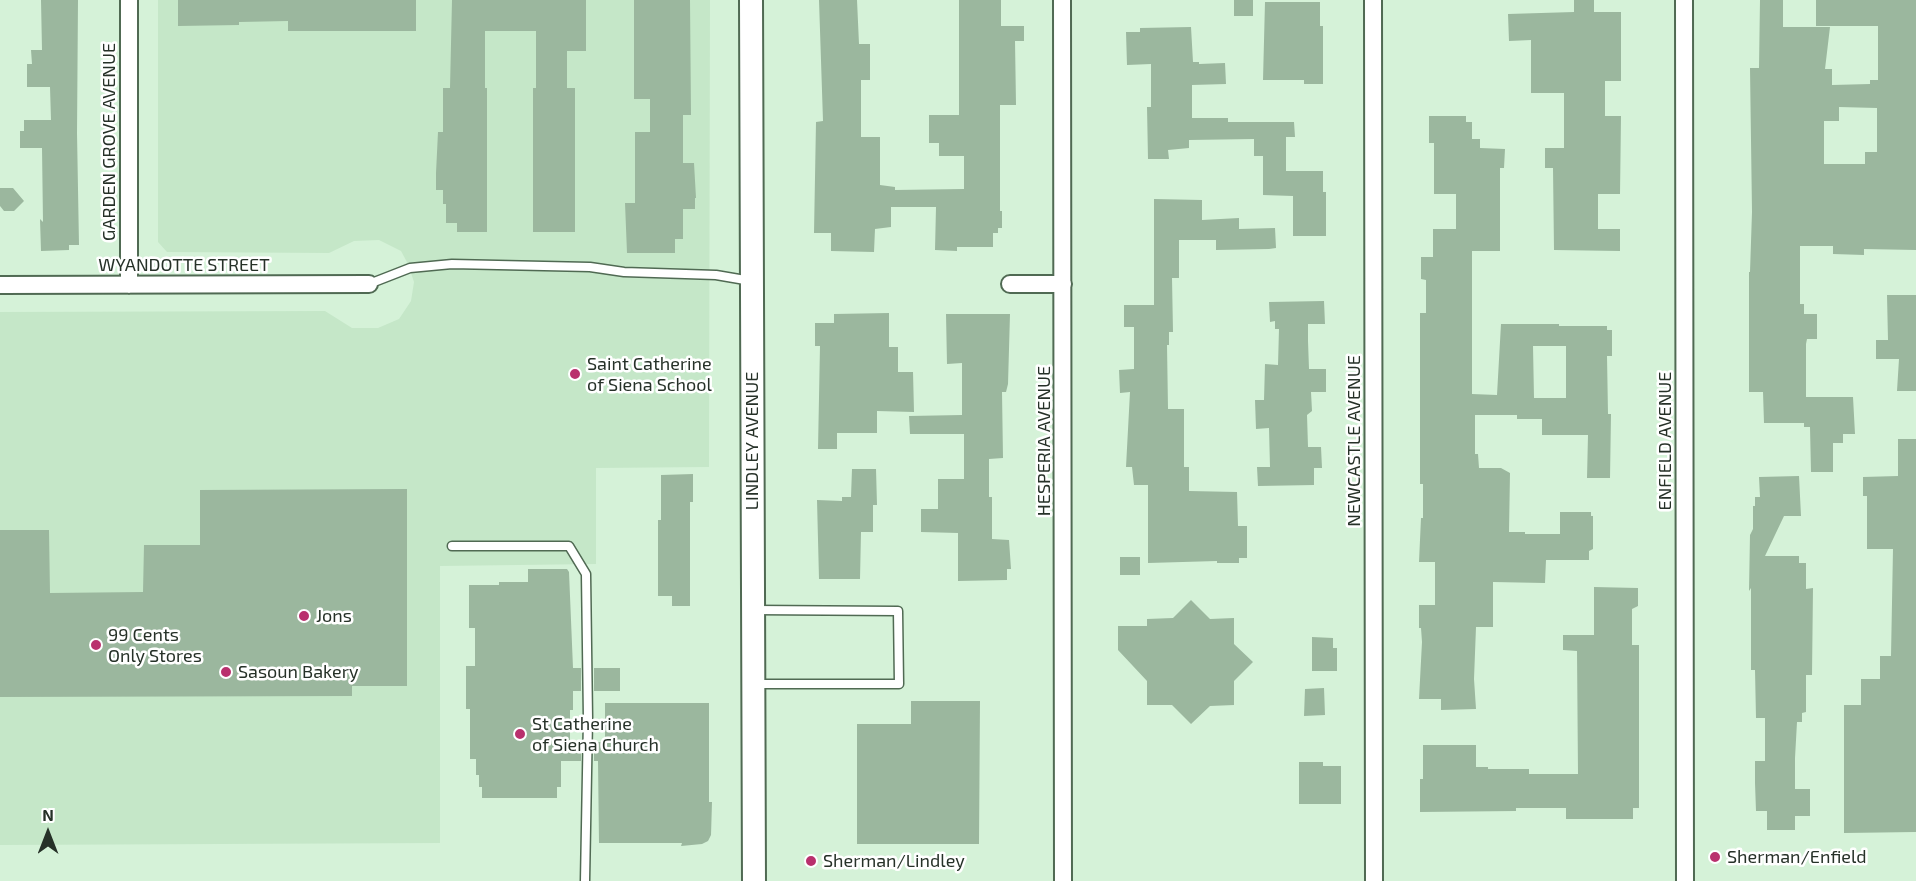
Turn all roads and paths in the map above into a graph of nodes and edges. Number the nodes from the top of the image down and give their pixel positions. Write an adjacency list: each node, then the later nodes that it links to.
1 (129, 0): 11 (street, GARDEN GROVE AVENUE)
2 (751, 0): 6 (main road, LINDLEY AVENUE)
3 (1062, 0): 9 (street, HESPERIA AVENUE)
4 (1373, 0): 18 (street, NEWCASTLE AVENUE)
5 (1684, 0): 19 (street, ENFIELD AVENUE)
6 (751, 282): 7 (lane); 13 (main road, LINDLEY AVENUE)
7 (369, 284): 11 (street, WYANDOTTE STREET)
8 (1010, 284): 9 (street)
9 (1064, 284): 17 (street, HESPERIA AVENUE)
10 (0, 285): 11 (street, WYANDOTTE STREET)
11 (129, 285)
12 (452, 546): 15 (lane)
13 (753, 610): 14 (main road, LINDLEY AVENUE); 14 (lane)
14 (754, 684): 16 (main road, LINDLEY AVENUE)
15 (585, 881)
16 (754, 881)
17 (1064, 881)
18 (1374, 881)
19 (1685, 881)

